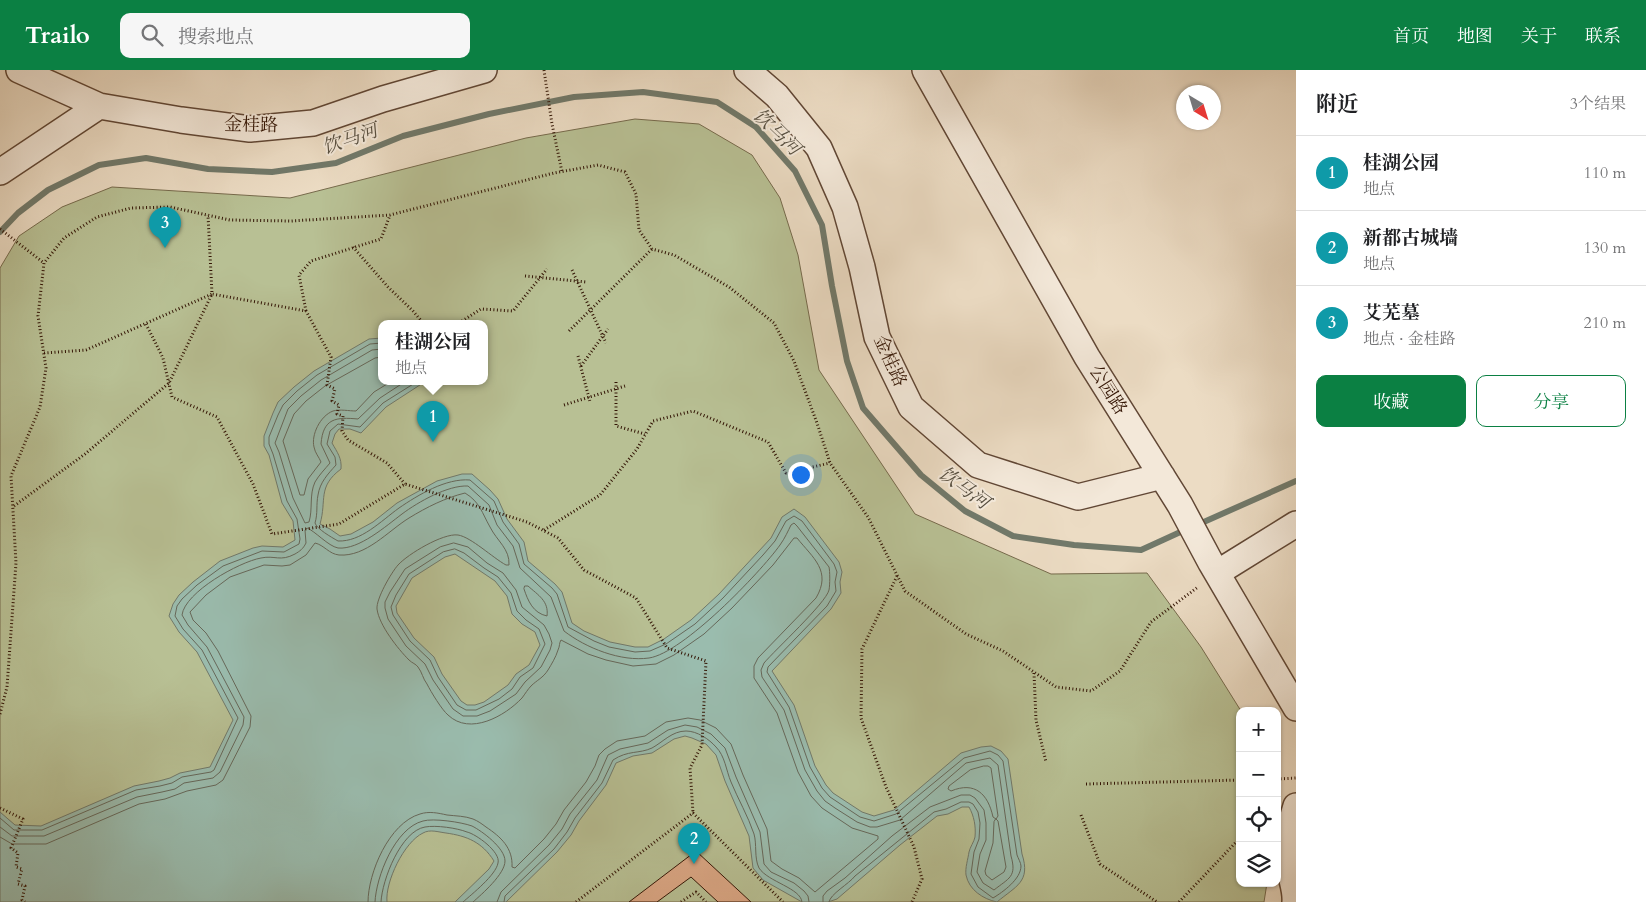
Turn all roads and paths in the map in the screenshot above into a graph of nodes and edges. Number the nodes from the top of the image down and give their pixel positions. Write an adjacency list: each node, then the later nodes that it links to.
1 (19, 70): 6 (street, 金桂路)
2 (484, 70): 6 (street, 金桂路)
3 (544, 70): 8 (path)
4 (747, 70): 37 (street, 金桂路)
5 (925, 70): 37 (street, 公园路)
6 (99, 106): 7 (street)
7 (0, 172)
8 (562, 172): 10 (path); 13 (path)
9 (208, 215): 10 (path); 14 (path); 19 (path)
10 (390, 215): 12 (path)
11 (0, 229): 14 (path)
12 (353, 247): 20 (path); 21 (path)
13 (652, 249): 25 (path); 36 (path)
14 (44, 263): 27 (path)
15 (547, 269): 22 (path)
16 (572, 270): 26 (path)
17 (525, 276): 18 (path)
18 (586, 282)
19 (212, 294): 20 (path); 23 (path); 31 (path)
20 (306, 311): 38 (path)
21 (420, 320)
22 (464, 320)
23 (146, 324): 27 (path); 31 (path)
24 (608, 329): 29 (path)
25 (569, 331)
26 (606, 343)
27 (44, 353): 39 (path)
28 (578, 356): 29 (path)
29 (580, 366): 33 (path)
30 (616, 382): 35 (path)
31 (169, 383): 38 (path); 39 (path)
32 (625, 386): 34 (path)
33 (590, 402)
34 (564, 405)
35 (645, 434): 36 (path); 41 (path)
36 (830, 463): 43 (path)
37 (1162, 476): 42 (street, 公园路)
38 (405, 484): 41 (path)
39 (13, 506): 46 (path)
40 (1296, 524): 42 (street)
41 (544, 530): 54 (path)
42 (1214, 568): 44 (path); 45 (street, 公园路)
43 (897, 575): 44 (path); 63 (path)
44 (1034, 672): 47 (path)
45 (1296, 708)
46 (0, 714)
47 (1046, 762)
48 (1281, 778): 49 (path)
49 (1296, 778)
50 (1236, 780): 51 (path)
51 (1086, 784)
52 (1296, 806): 57 (street)
53 (0, 808): 58 (path)
54 (693, 813): 59 (path); 62 (path)
55 (1081, 815): 64 (path)
56 (1236, 842): 65 (path)
57 (1296, 892): 66 (street)
58 (25, 902)
59 (576, 902)
60 (681, 902): 61 (path)
61 (706, 902)
62 (783, 902)
63 (912, 902)
64 (1156, 902)
65 (1179, 902)
66 (1295, 902)

